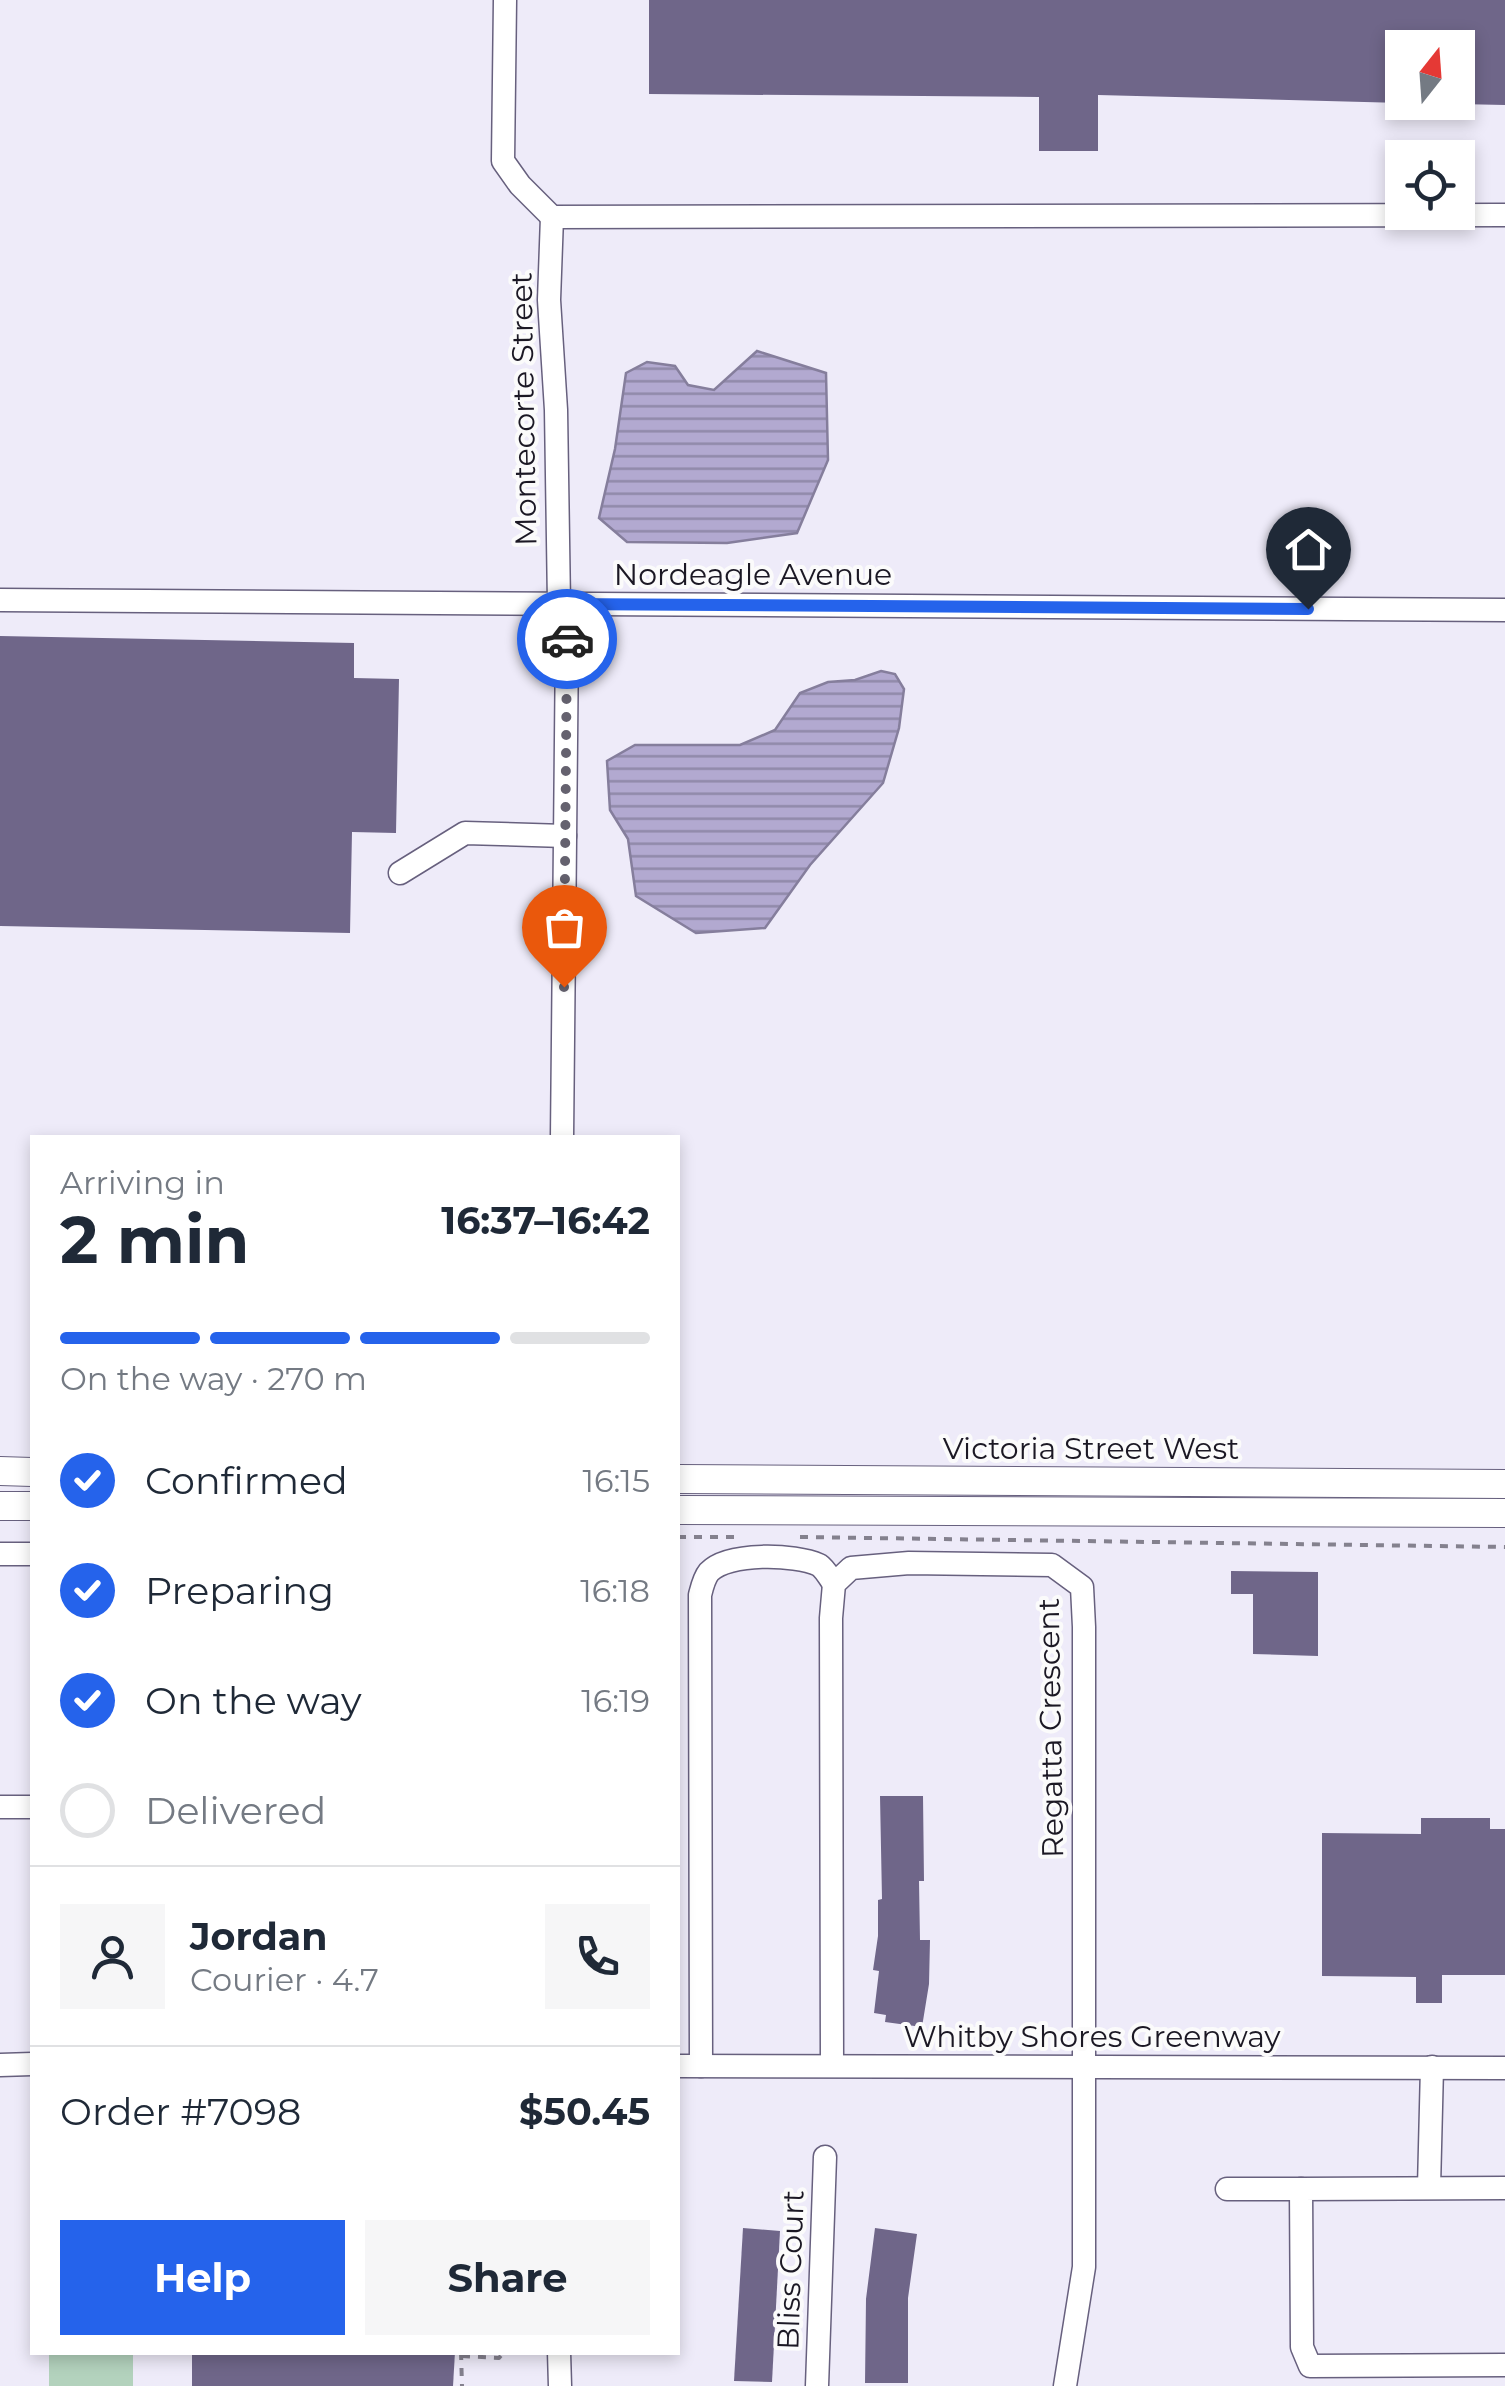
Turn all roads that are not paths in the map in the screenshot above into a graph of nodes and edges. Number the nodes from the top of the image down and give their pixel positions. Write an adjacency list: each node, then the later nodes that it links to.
1 (505, 0): 3 (street)
2 (1505, 215): 3 (street)
3 (552, 218): 5 (street, Montecorte Street)
4 (0, 600): 5 (street, Nordeagle Avenue)
5 (559, 604): 6 (street, Nordeagle Avenue); 7 (street, Montecorte Street)
6 (1505, 610)
7 (565, 836): 8 (street); 9 (street, Montecorte Street)
8 (400, 873)
9 (562, 1135)
10 (680, 1469): 14 (main road)
11 (0, 1471): 12 (main road)
12 (30, 1472)
13 (680, 1479): 14 (main road, Victoria Street West)
14 (757, 1480): 15 (main road, Victoria Street West)
15 (1505, 1484)
16 (0, 1506): 17 (main road)
17 (30, 1506)
18 (680, 1510): 19 (main road, Victoria Street West)
19 (1505, 1513)
20 (0, 1554): 21 (street)
21 (30, 1554)
22 (834, 1584): 27 (street); 28 (street); 29 (street, Regatta Crescent)
23 (0, 1807): 24 (street)
24 (30, 1807)
25 (0, 2064): 26 (street)
26 (30, 2064)
27 (832, 2065): 28 (street, Whitby Shores Greenway); 29 (street, Whitby Shores Greenway)
28 (689, 2066)
29 (1084, 2067): 30 (street, Whitby Shores Greenway); 41 (street)
30 (1432, 2067): 31 (street, Whitby Shores Greenway); 34 (street)
31 (1505, 2068)
32 (824, 2157): 40 (street, Bliss Court)
33 (1227, 2188): 36 (street)
34 (1429, 2188): 35 (street); 36 (street)
35 (1505, 2188)
36 (1302, 2189): 38 (street)
37 (560, 2355): 39 (street)
38 (1505, 2365)
39 (560, 2386)
40 (817, 2386)
41 (1065, 2386)

